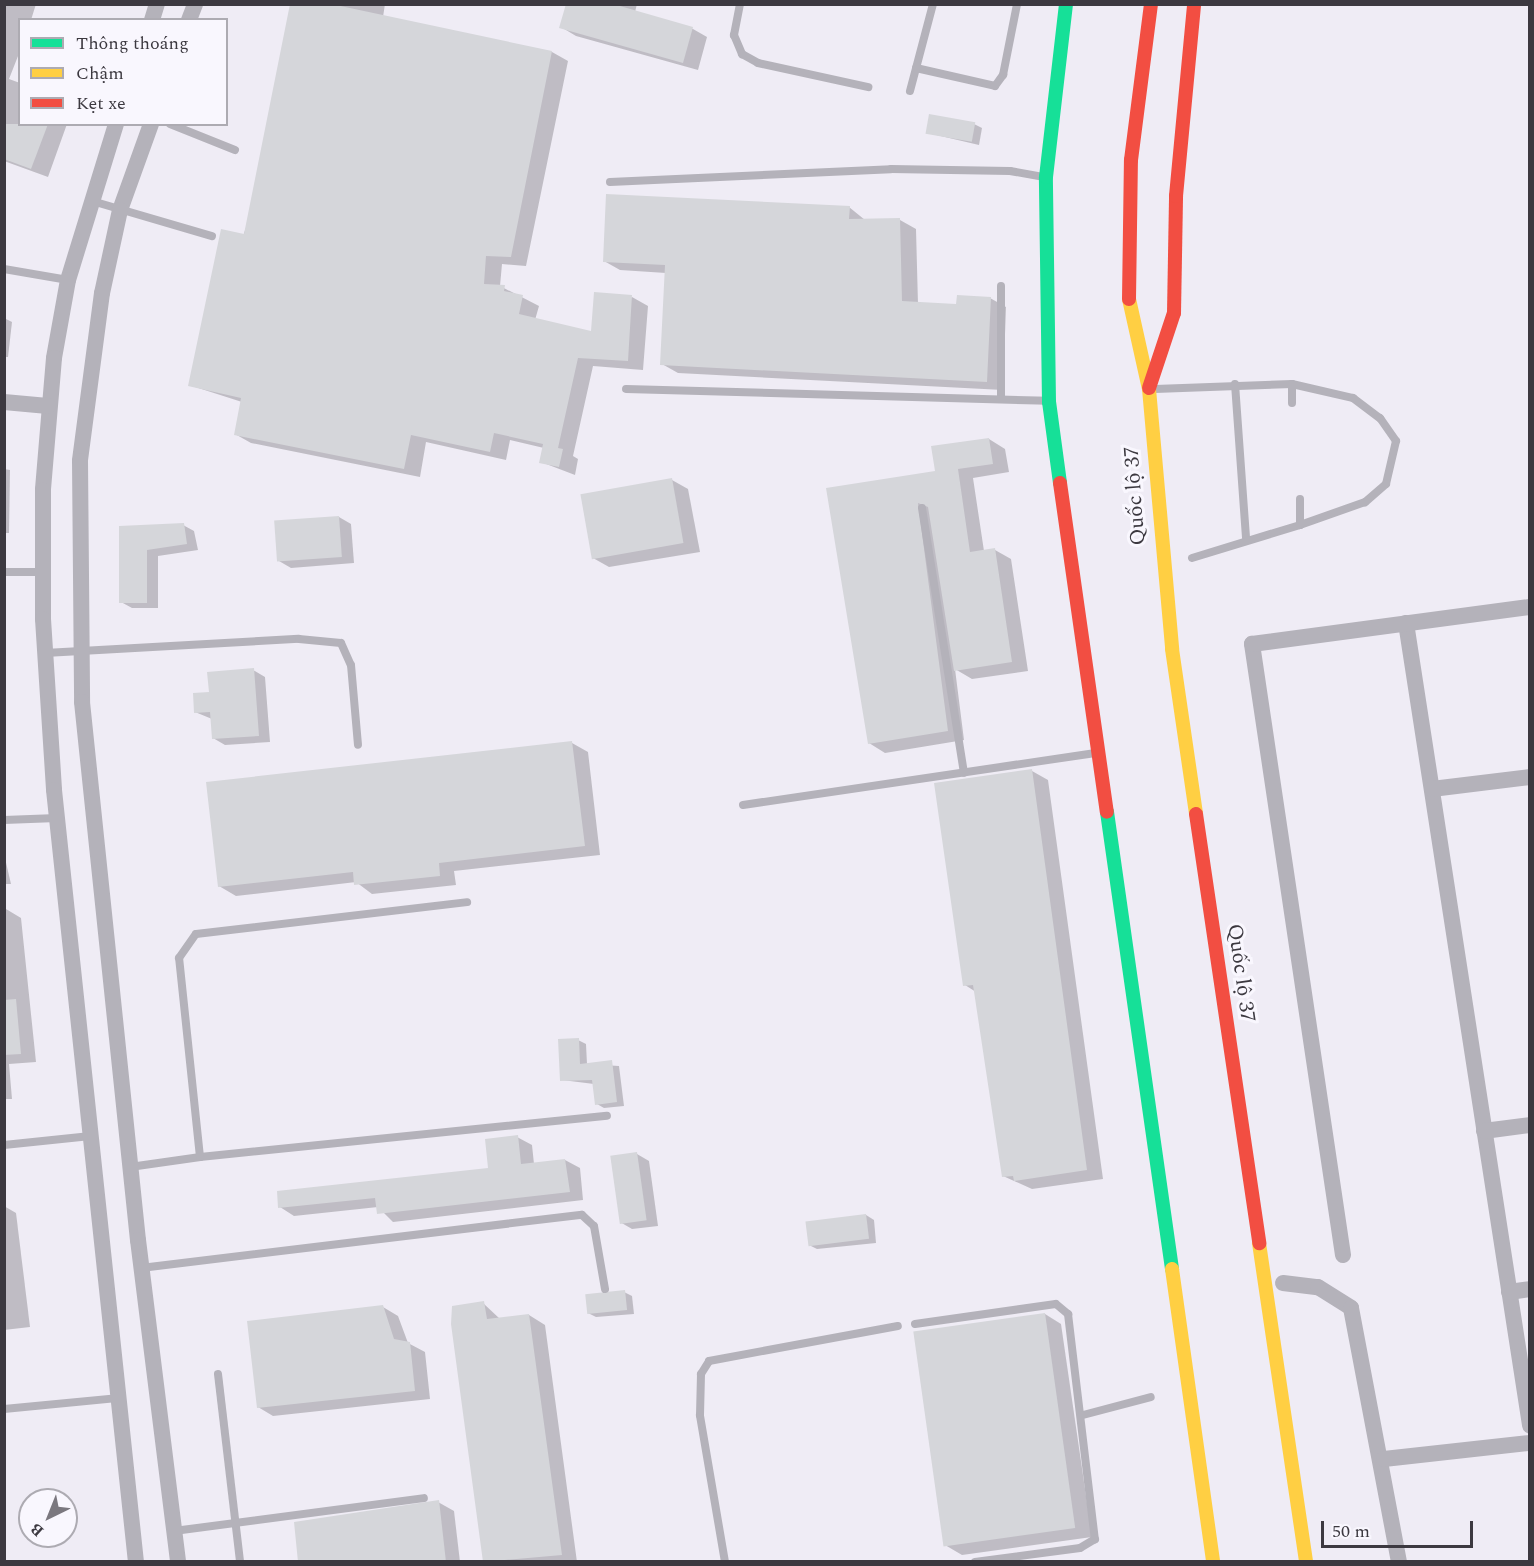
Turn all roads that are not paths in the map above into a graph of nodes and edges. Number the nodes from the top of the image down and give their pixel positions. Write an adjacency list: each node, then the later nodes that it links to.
1 (740, 4): 8 (lane)
2 (933, 4): 7 (lane)
3 (1017, 4): 7 (lane)
4 (1066, 4): 14 (main road)
5 (1151, 4): 25 (main road, Quốc lộ 37)
6 (1194, 4): 25 (main road, Quốc lộ 37)
7 (916, 68): 9 (lane)
8 (868, 87)
9 (910, 91)
10 (115, 126): 16 (street)
11 (150, 126): 17 (street)
12 (175, 126): 13 (lane)
13 (235, 150)
14 (1046, 177): 15 (lane); 28 (main road)
15 (610, 182)
16 (90, 201): 17 (lane); 20 (street)
17 (120, 210): 18 (lane); 40 (street)
18 (212, 236)
19 (4, 268): 20 (lane)
20 (68, 280): 30 (street)
21 (1001, 286): 26 (lane)
22 (1235, 384): 23 (lane); 25 (lane); 34 (lane)
23 (1292, 384): 29 (lane); 33 (lane)
24 (626, 389): 26 (lane)
25 (1149, 389): 85 (main road, Quốc lộ 37)
26 (1002, 399): 28 (lane)
27 (4, 402): 30 (street)
28 (1049, 402): 43 (main road)
29 (1292, 403)
30 (48, 406): 37 (street)
31 (1300, 499): 33 (lane)
32 (922, 508): 44 (lane)
33 (1300, 525): 34 (lane)
34 (1246, 538): 35 (lane)
35 (1192, 558)
36 (4, 572): 37 (lane)
37 (43, 572): 41 (street)
38 (1530, 607): 39 (street)
39 (1406, 623): 46 (street); 58 (street)
40 (82, 651): 41 (lane); 42 (lane); 57 (street)
41 (45, 653): 48 (street)
42 (358, 745)
43 (1101, 752): 44 (lane); 67 (main road)
44 (964, 773): 47 (lane)
45 (1530, 777): 46 (street)
46 (1432, 789): 53 (street)
47 (743, 806)
48 (57, 818): 49 (lane); 54 (street)
49 (4, 820)
50 (467, 902): 56 (lane)
51 (607, 1116): 56 (lane)
52 (1530, 1125): 53 (street)
53 (1484, 1131): 63 (street)
54 (91, 1136): 55 (lane); 70 (street)
55 (4, 1144)
56 (200, 1157): 57 (lane)
57 (130, 1167): 59 (street)
58 (1343, 1255)
59 (141, 1268): 61 (lane); 78 (street)
60 (1283, 1283): 75 (street)
61 (605, 1289)
62 (1530, 1289): 63 (street)
63 (1509, 1292): 73 (street)
64 (915, 1324): 72 (lane)
65 (898, 1326): 82 (lane)
66 (218, 1374): 77 (lane)
67 (1189, 1390): 68 (lane); 84 (main road)
68 (1173, 1394)
69 (1151, 1397): 72 (lane)
70 (119, 1398): 71 (lane); 79 (street)
71 (4, 1409)
72 (1083, 1414): 83 (lane)
73 (1530, 1425)
74 (1530, 1443): 75 (street)
75 (1384, 1459): 86 (street)
76 (424, 1498): 77 (lane)
77 (234, 1522): 78 (lane); 81 (lane)
78 (174, 1531): 80 (street)
79 (136, 1562)
80 (178, 1562)
81 (240, 1562)
82 (725, 1562)
83 (975, 1562)
84 (1213, 1562)
85 (1306, 1562)
86 (1399, 1562)

